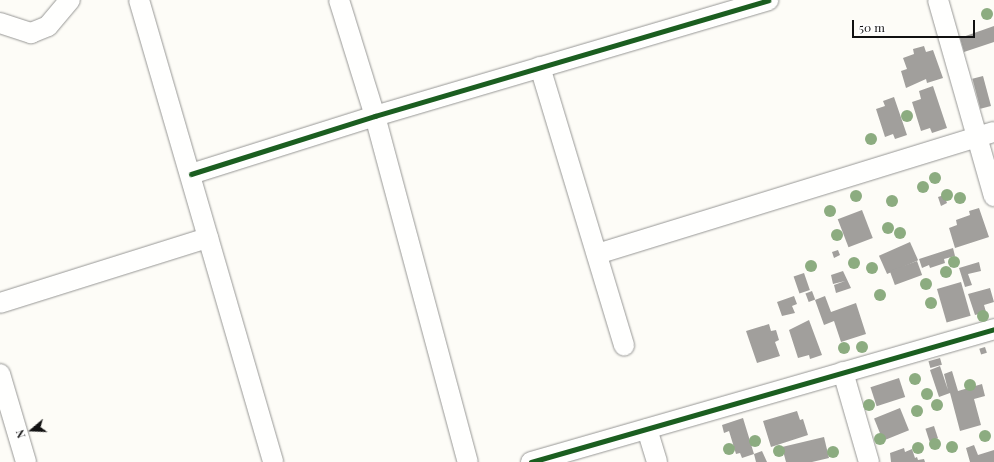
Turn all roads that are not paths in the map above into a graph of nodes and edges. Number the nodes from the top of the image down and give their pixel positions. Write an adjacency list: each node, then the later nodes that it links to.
1 (70, 0): 7 (street)
2 (139, 0): 11 (street)
3 (339, 0): 9 (street)
4 (768, 0): 6 (street)
5 (938, 0): 10 (street)
6 (718, 7): 8 (street)
7 (0, 23)
8 (540, 67): 9 (street); 14 (street)
9 (375, 116): 11 (street); 23 (street)
10 (986, 134): 12 (street); 14 (street)
11 (191, 174): 13 (street)
12 (994, 196)
13 (208, 238): 15 (street); 22 (street)
14 (597, 254): 17 (street)
15 (0, 303)
16 (994, 329): 18 (street)
17 (624, 346)
18 (843, 372): 20 (street); 26 (street)
19 (0, 374): 21 (street)
20 (648, 429): 24 (street); 25 (street)
21 (26, 462)
22 (273, 462)
23 (468, 462)
24 (531, 462)
25 (657, 462)
26 (869, 462)

